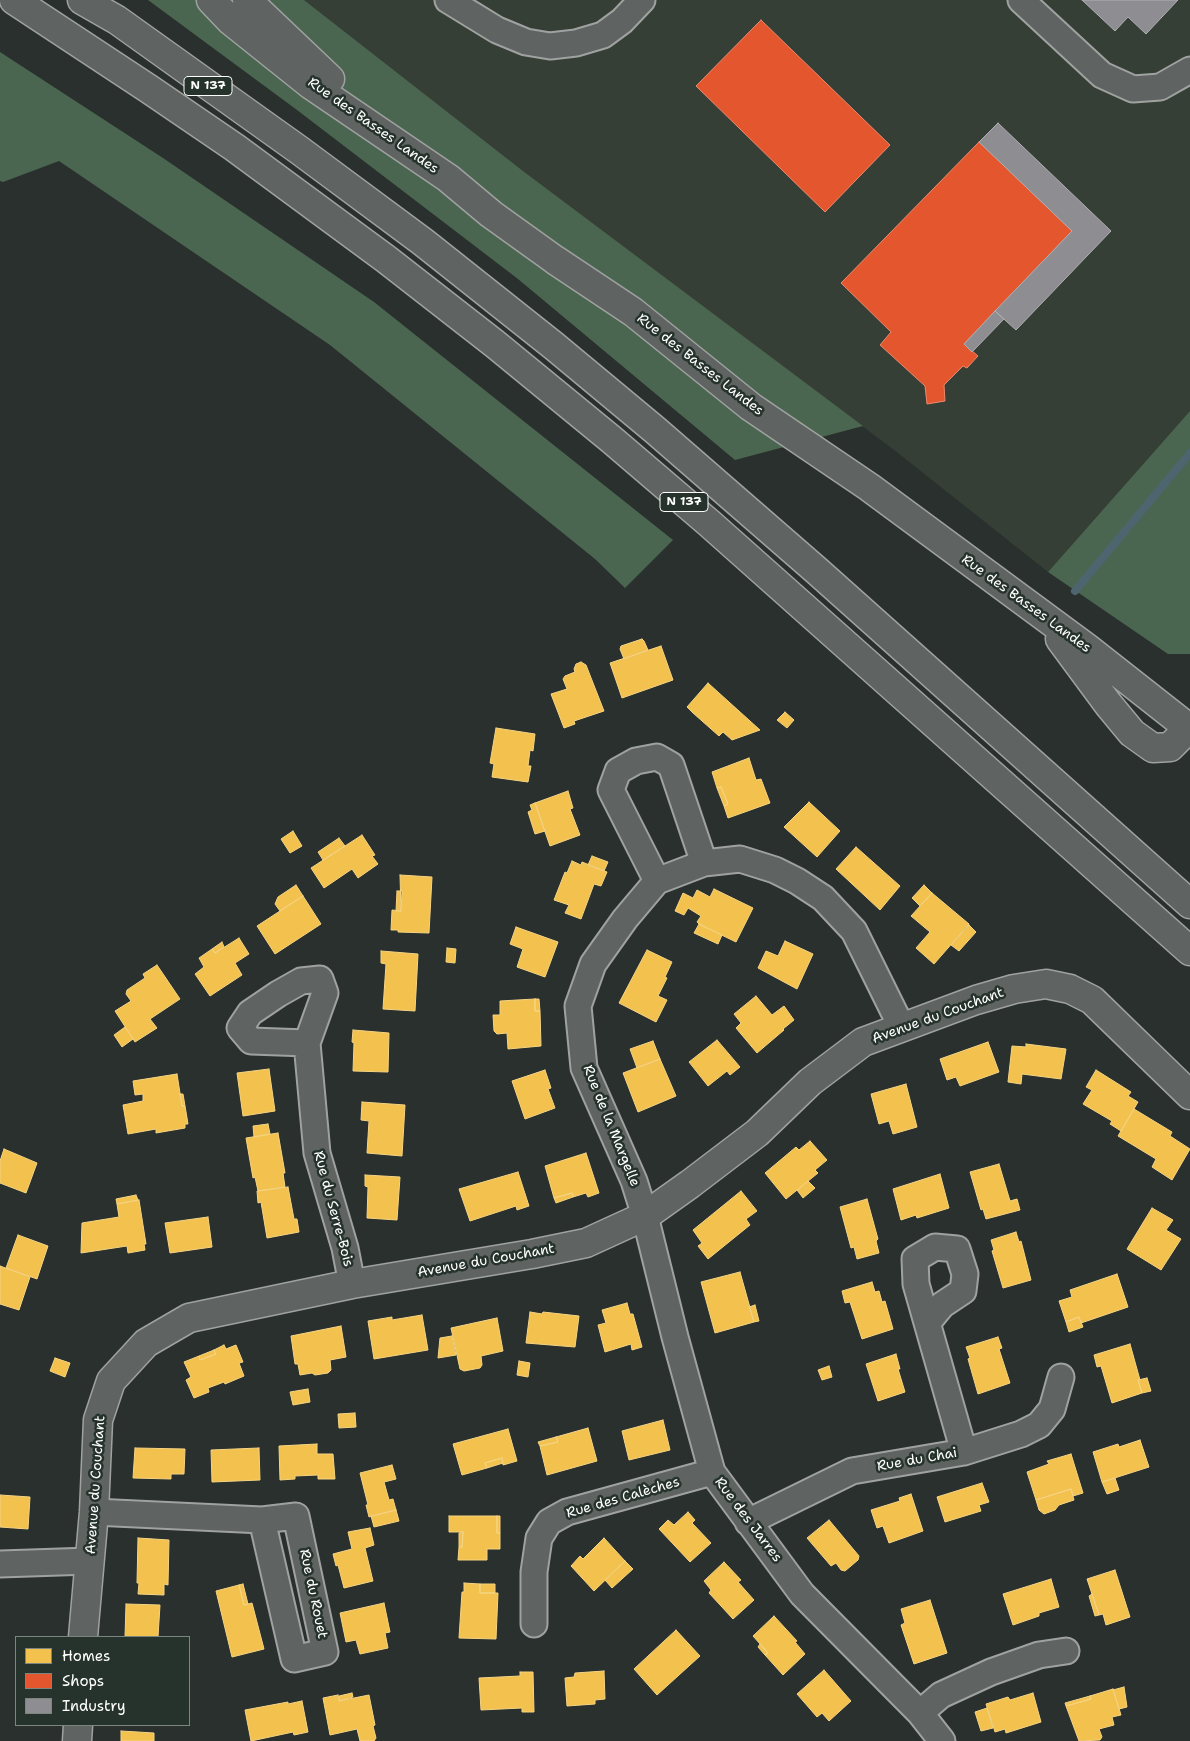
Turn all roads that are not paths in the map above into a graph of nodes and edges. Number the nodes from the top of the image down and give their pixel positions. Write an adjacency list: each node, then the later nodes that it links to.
1 (14, 0): 16 (main road, N 137)
2 (82, 0): 8 (main road, N 137)
3 (210, 0): 10 (main road, Rue des Basses Landes)
4 (246, 0): 10 (main road)
5 (448, 0): 6 (street)
6 (642, 0)
7 (1021, 0): 9 (street)
8 (111, 10): 15 (main road, N 137)
9 (1190, 70)
10 (410, 153): 11 (main road, Rue des Basses Landes)
11 (1042, 616): 12 (main road, Rue des Basses Landes); 12 (main road)
12 (1190, 728)
13 (704, 863): 14 (street, Rue de la Margelle); 14 (street); 17 (street, Rue de la Margelle)
14 (657, 881): 20 (street, Rue de la Margelle)
15 (1190, 904)
16 (1190, 951)
17 (902, 1028): 19 (main road, Avenue du Couchant); 20 (main road, Avenue du Couchant)
18 (307, 1043): 21 (street, Rue du Serre-Bois)
19 (1190, 1095)
20 (645, 1216): 21 (main road, Avenue du Couchant); 25 (street, Rue des Jarres)
21 (352, 1284): 26 (main road, Avenue du Couchant)
22 (928, 1322): 24 (street)
23 (1061, 1377): 24 (street, Rue du Chai)
24 (964, 1452): 28 (street, Rue du Chai)
25 (712, 1472): 28 (street, Rue des Jarres); 31 (street, Rue des Calèches)
26 (94, 1512): 27 (street, Rue du Rouet); 29 (main road, Avenue du Couchant)
27 (262, 1520): 27 (street, Rue du Rouet)
28 (748, 1522): 34 (street, Rue des Jarres)
29 (90, 1561): 30 (street); 32 (main road, Avenue du Couchant)
30 (0, 1564)
31 (534, 1624)
32 (83, 1636)
33 (1066, 1651): 34 (street)
34 (920, 1714): 37 (street, Rue des Jarres)
35 (78, 1726): 36 (main road)
36 (77, 1741)
37 (942, 1741)

